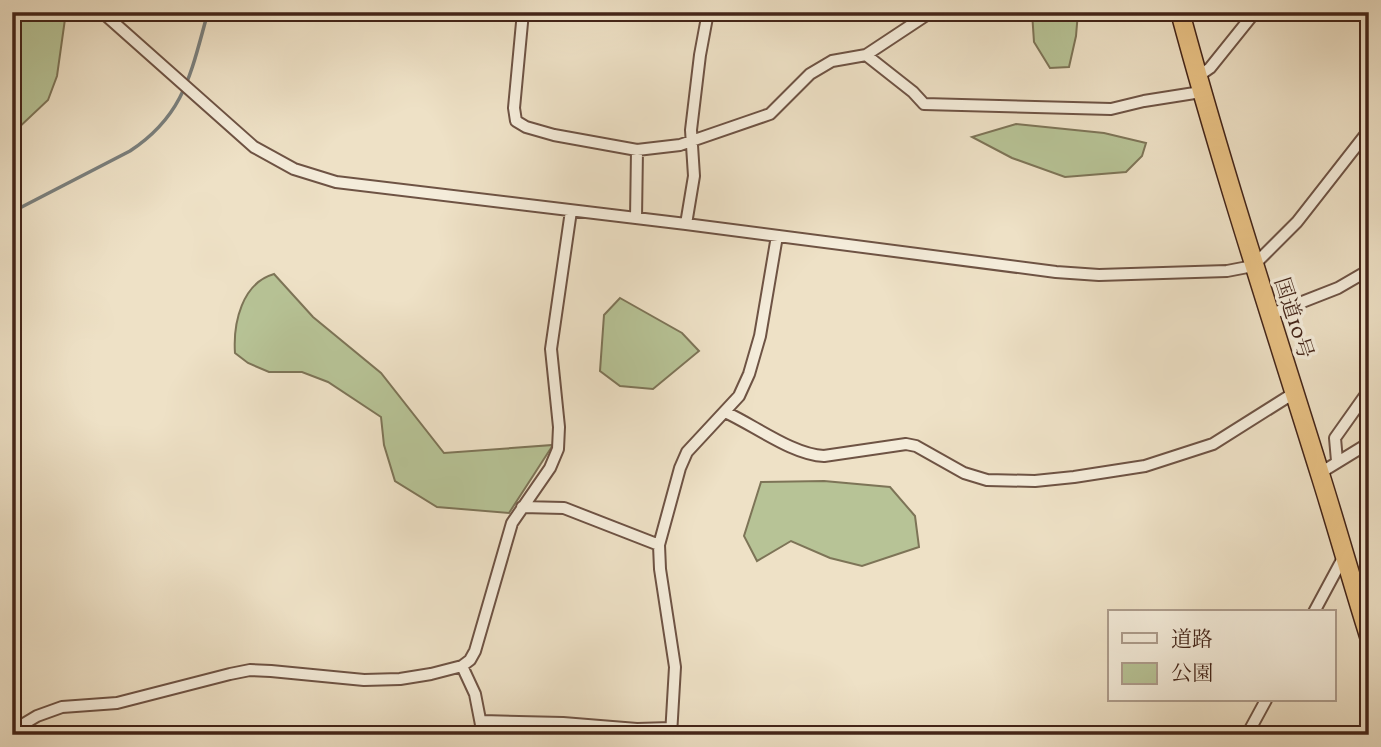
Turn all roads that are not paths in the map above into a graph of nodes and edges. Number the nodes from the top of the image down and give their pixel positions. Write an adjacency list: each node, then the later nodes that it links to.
1 (102, 12): 12 (street)
2 (523, 12): 11 (street)
3 (708, 12): 10 (street)
4 (931, 12): 7 (street)
5 (1180, 12): 8 (highway, 国道10号)
6 (1255, 12): 8 (street)
7 (866, 55): 8 (street); 10 (street)
8 (1199, 84): 16 (highway, 国道10号)
9 (1369, 130): 16 (street)
10 (692, 141): 11 (street); 14 (street)
11 (637, 150): 13 (street)
12 (571, 211): 13 (street); 25 (street)
13 (636, 218): 14 (street)
14 (686, 224): 15 (street)
15 (777, 236): 16 (street); 21 (street)
16 (1253, 266): 18 (highway, 国道10号)
17 (1369, 270): 18 (street)
18 (1269, 315): 20 (highway, 国道10号)
19 (1369, 390): 23 (street)
20 (1294, 393): 21 (street); 24 (highway, 国道10号)
21 (725, 412): 26 (street)
22 (1369, 443): 23 (street)
23 (1337, 461): 24 (street)
24 (1320, 473): 27 (highway, 国道10号)
25 (522, 507): 26 (street); 30 (street)
26 (659, 545): 34 (street)
27 (1343, 558): 28 (street); 29 (highway, 国道10号)
28 (1315, 610)
29 (1369, 636)
30 (462, 666): 32 (street); 33 (street)
31 (1265, 702): 36 (street)
32 (482, 721): 34 (street); 35 (street)
33 (12, 731)
34 (671, 731)
35 (484, 735)
36 (1247, 735)

